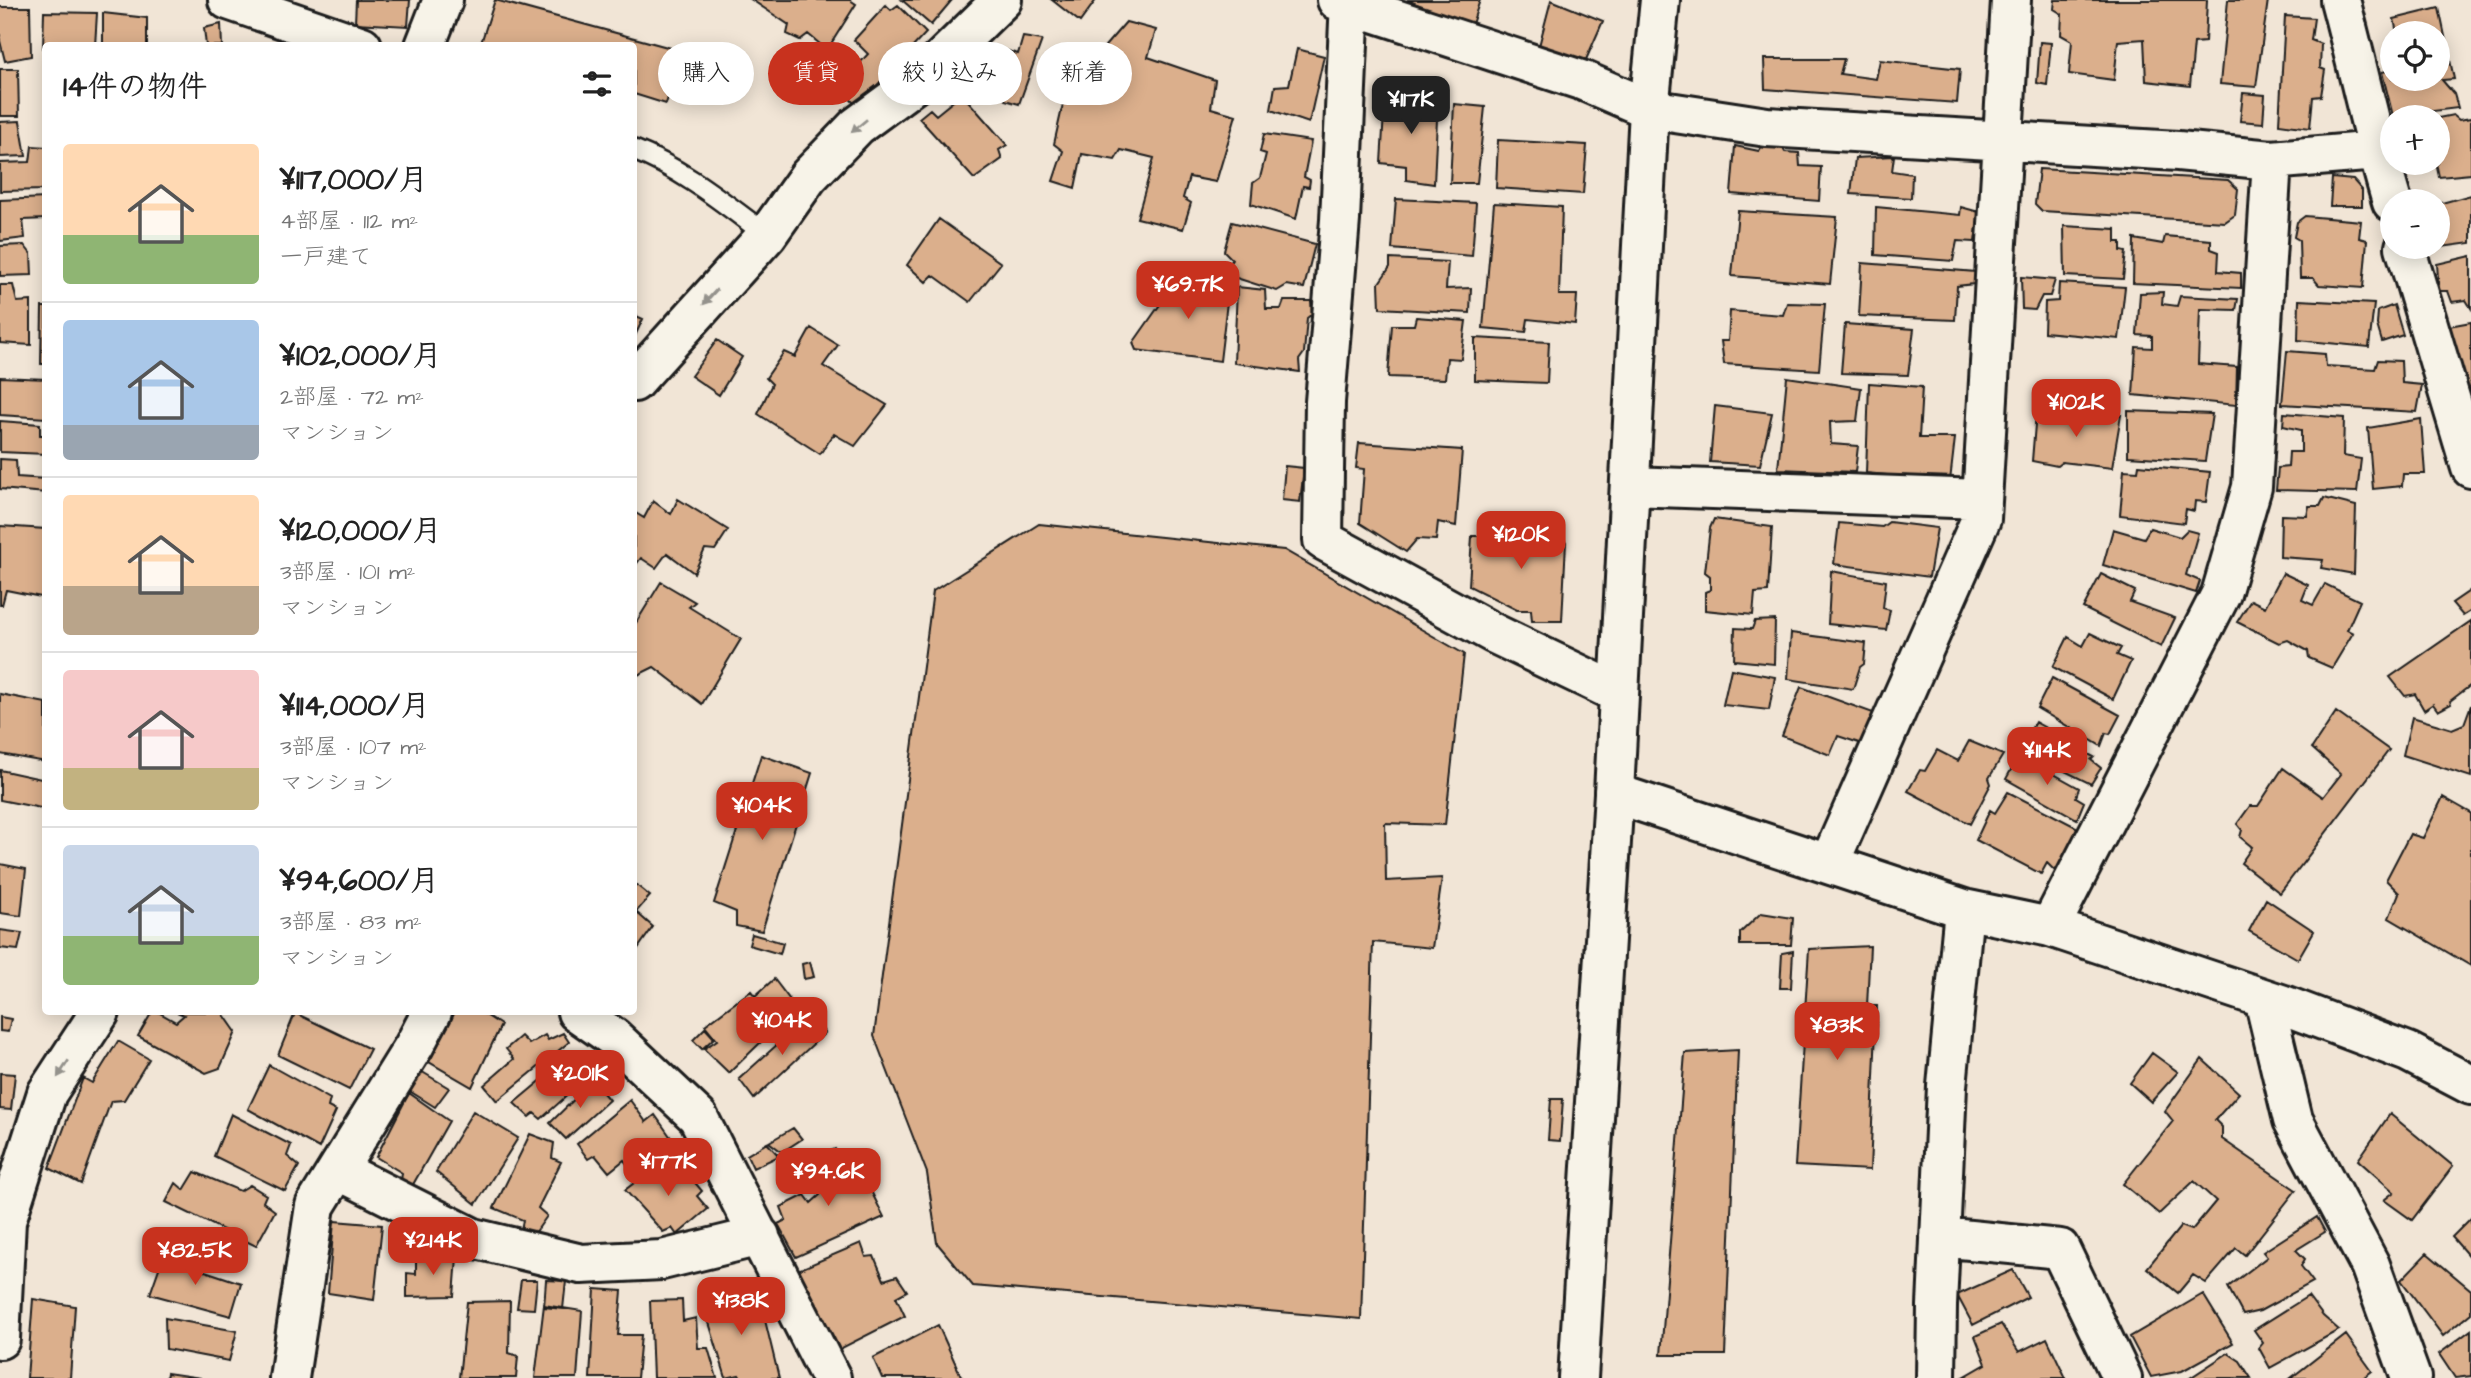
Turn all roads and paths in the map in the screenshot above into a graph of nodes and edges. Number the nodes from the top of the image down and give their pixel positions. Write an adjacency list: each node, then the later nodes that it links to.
1 (228, 0): 8 (street)
2 (443, 0): 9 (street)
3 (1002, 0): 16 (street, one-way to 16)
4 (1660, 0): 10 (street)
5 (2011, 0): 11 (street)
6 (2340, 0): 13 (street)
7 (1345, 1): 10 (street); 22 (street)
8 (350, 42)
9 (427, 42)
10 (1649, 109): 11 (street); 20 (street)
11 (2002, 140): 14 (street); 21 (street)
12 (637, 151): 16 (lane)
13 (2377, 151): 14 (street); 15 (street)
14 (2272, 160): 26 (street)
15 (2388, 189)
16 (767, 235): 18 (street, one-way to 18)
17 (2409, 259): 19 (street)
18 (637, 379)
19 (2471, 468)
20 (1630, 486): 21 (street); 22 (street)
21 (1981, 499): 24 (street)
22 (1618, 693): 23 (street)
23 (1614, 793): 24 (street); 38 (street)
24 (1829, 864): 25 (street)
25 (1964, 909): 26 (street); 34 (street)
26 (2050, 926): 27 (street)
27 (2264, 999): 31 (street); 41 (street)
28 (98, 1015): 35 (street, one-way to 35)
29 (430, 1015): 32 (street)
30 (581, 1015): 33 (street)
31 (2471, 1085)
32 (338, 1170): 33 (street); 36 (street)
33 (760, 1236): 37 (street)
34 (1940, 1237): 39 (street); 40 (street)
35 (0, 1339)
36 (289, 1378)
37 (831, 1378)
38 (1578, 1378)
39 (1936, 1378)
40 (2122, 1378)
41 (2411, 1378)

